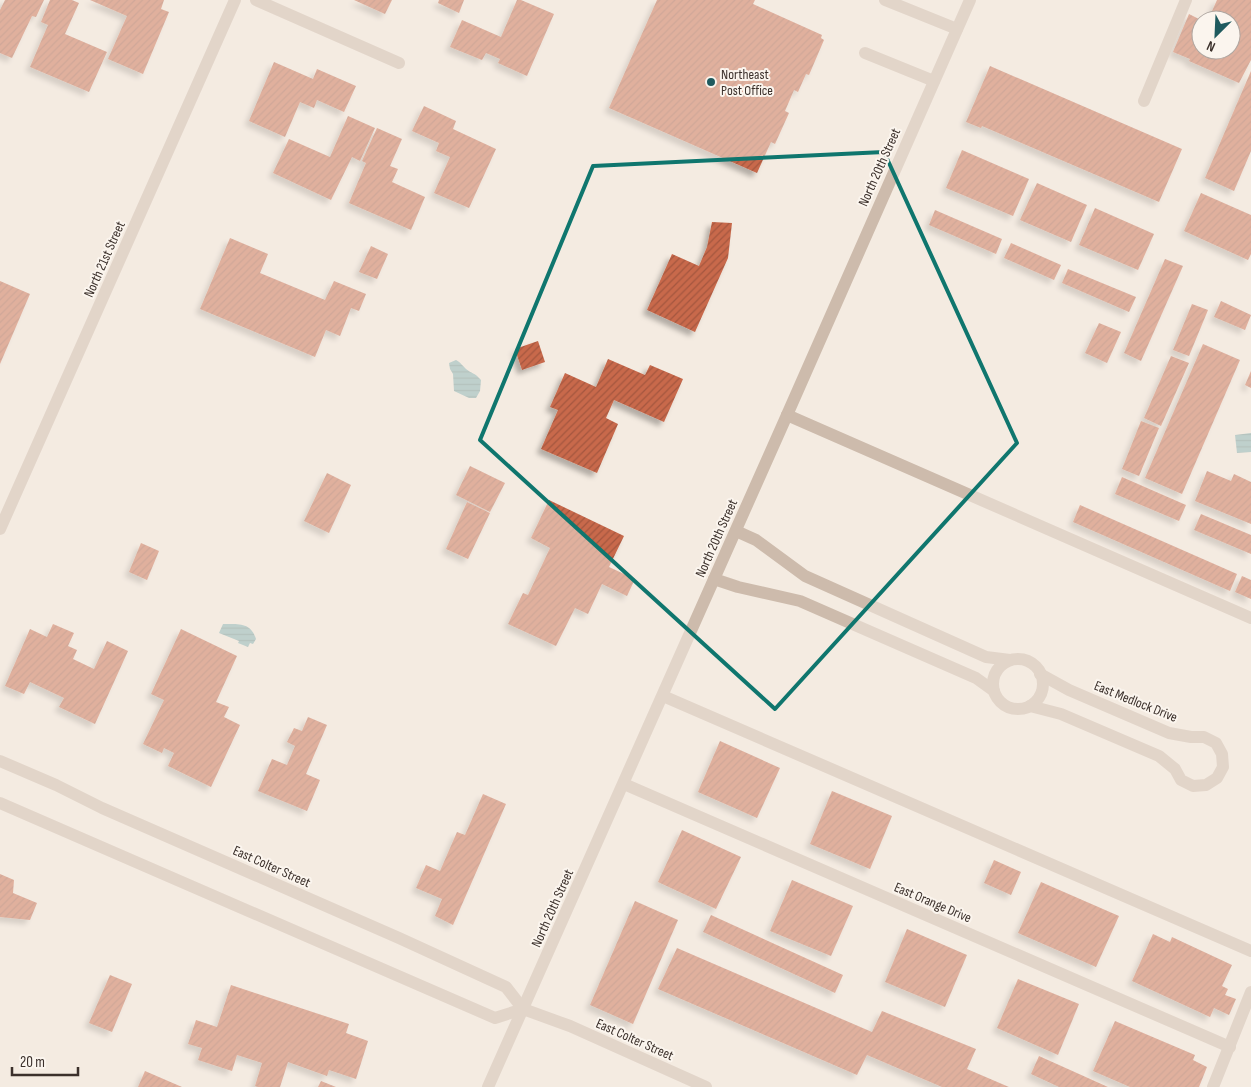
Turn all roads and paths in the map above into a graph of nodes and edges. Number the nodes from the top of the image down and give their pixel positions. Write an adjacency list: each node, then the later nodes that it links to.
1 (235, 0): 12 (street, North 21st Street)
2 (256, 0): 8 (street)
3 (885, 0): 6 (street)
4 (970, 0): 6 (street, North 20th Street)
5 (1186, 0): 10 (street)
6 (957, 29): 9 (street, North 20th Street)
7 (865, 53): 9 (street)
8 (399, 63)
9 (934, 81): 11 (street, North 20th Street)
10 (1144, 101)
11 (787, 415): 13 (street, North 20th Street); 15 (street)
12 (0, 529)
13 (736, 530): 14 (street, North 20th Street); 16 (street, East Medlock Drive)
14 (714, 579): 18 (street, East Medlock Drive); 19 (street, North 20th Street)
15 (1251, 618)
16 (1010, 660): 17 (street, East Medlock Drive); 18 (street)
17 (1040, 674): 20 (street); 20 (street, East Medlock Drive)
18 (994, 691): 20 (street, East Medlock Drive)
19 (663, 696): 22 (street, North 20th Street); 24 (street)
20 (1030, 706)
21 (0, 761): 26 (street, East Colter Street)
22 (624, 784): 26 (street, North 20th Street); 27 (street, East Orange Drive)
23 (0, 803): 26 (street)
24 (1251, 951)
25 (1251, 992): 27 (street)
26 (523, 1009): 28 (street, North 20th Street); 29 (street, East Colter Street)
27 (1230, 1047): 30 (street)
28 (488, 1087)
29 (706, 1087)
30 (1213, 1087)

